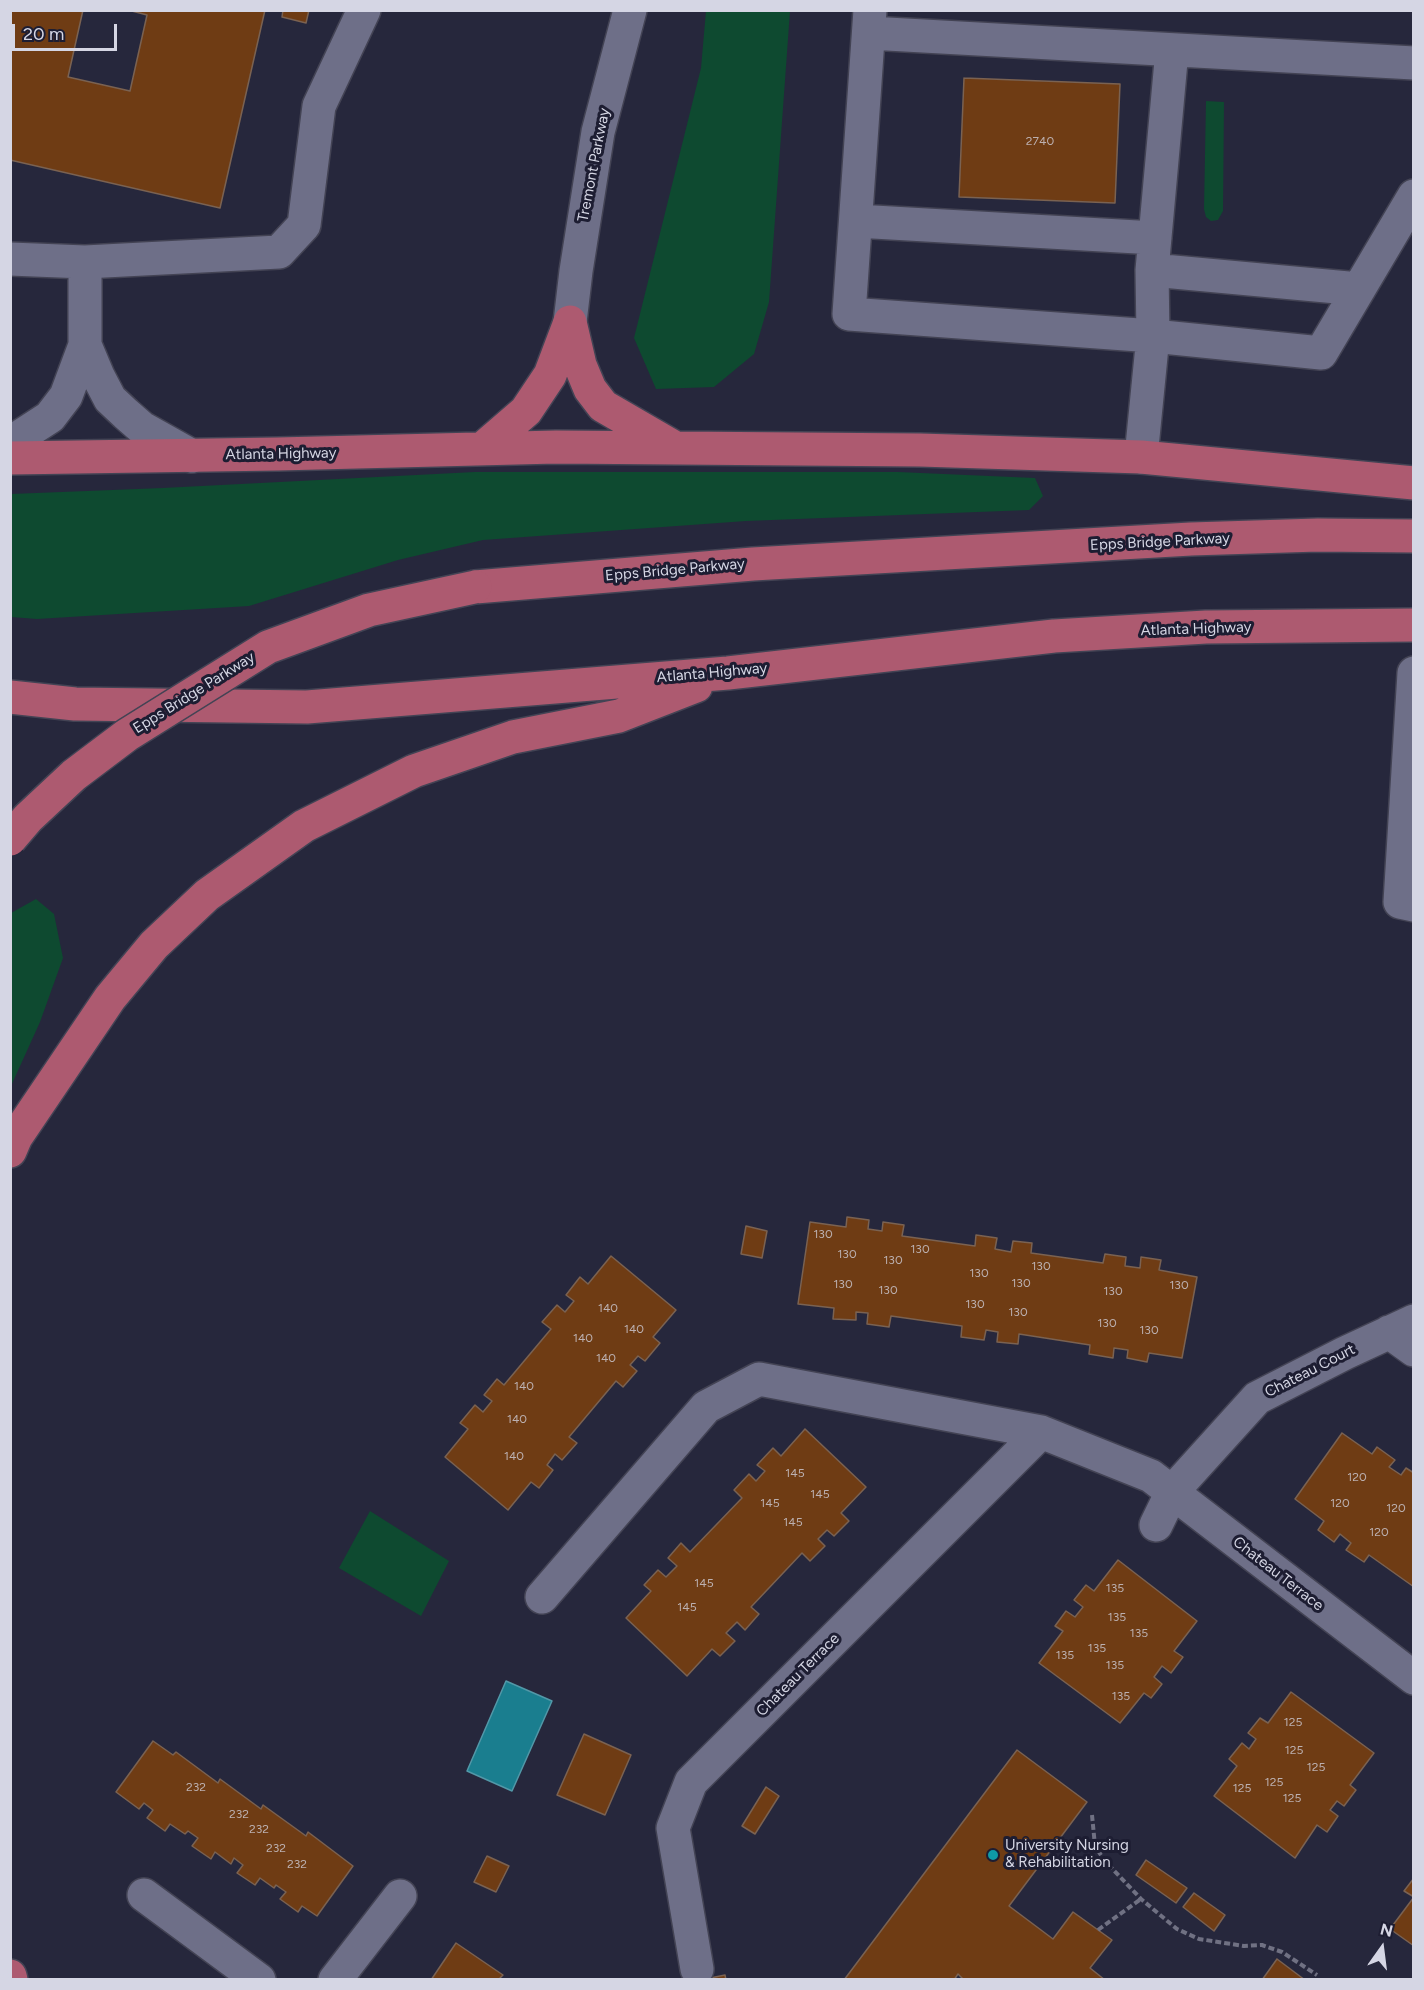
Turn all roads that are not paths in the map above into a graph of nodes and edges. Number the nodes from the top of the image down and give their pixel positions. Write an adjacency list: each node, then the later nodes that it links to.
1 (364, 10): 10 (street)
2 (630, 10): 12 (street, Tremont Parkway)
3 (869, 22): 4 (street); 7 (street)
4 (1172, 50): 5 (street); 8 (street)
5 (1413, 63)
6 (1413, 195): 11 (street)
7 (856, 221): 8 (street); 13 (street)
8 (1154, 254): 11 (street); 13 (street)
9 (10, 259): 10 (street)
10 (85, 262): 14 (street)
11 (1359, 289): 13 (street)
12 (570, 322): 16 (main road); 17 (main road)
13 (1153, 336): 19 (street)
14 (85, 345): 15 (street); 18 (street)
15 (10, 443)
16 (676, 448): 17 (main road, Atlanta Highway); 19 (main road, Atlanta Highway)
17 (482, 449): 18 (main road, Atlanta Highway)
18 (192, 456): 20 (main road, Atlanta Highway)
19 (1141, 457): 21 (main road, Atlanta Highway)
20 (10, 458)
21 (1413, 483)
22 (1413, 536): 27 (main road, Epps Bridge Parkway, bridge)
23 (1413, 625): 24 (main road, Atlanta Highway)
24 (728, 673): 26 (main road, Atlanta Highway); 29 (main road)
25 (1413, 673): 28 (street)
26 (10, 697)
27 (10, 839)
28 (1413, 904)
29 (10, 1151)
30 (1405, 1334): 32 (street, Chateau Court)
31 (1041, 1432): 32 (street, Chateau Terrace); 34 (street, Chateau Terrace); 38 (street, Chateau Terrace)
32 (1172, 1492): 33 (street, Chateau Court); 35 (street, Chateau Terrace)
33 (1156, 1525)
34 (542, 1597)
35 (1413, 1678)
36 (144, 1895): 39 (street)
37 (400, 1896): 40 (street)
38 (697, 1969)
39 (259, 1980)
40 (335, 1980)

